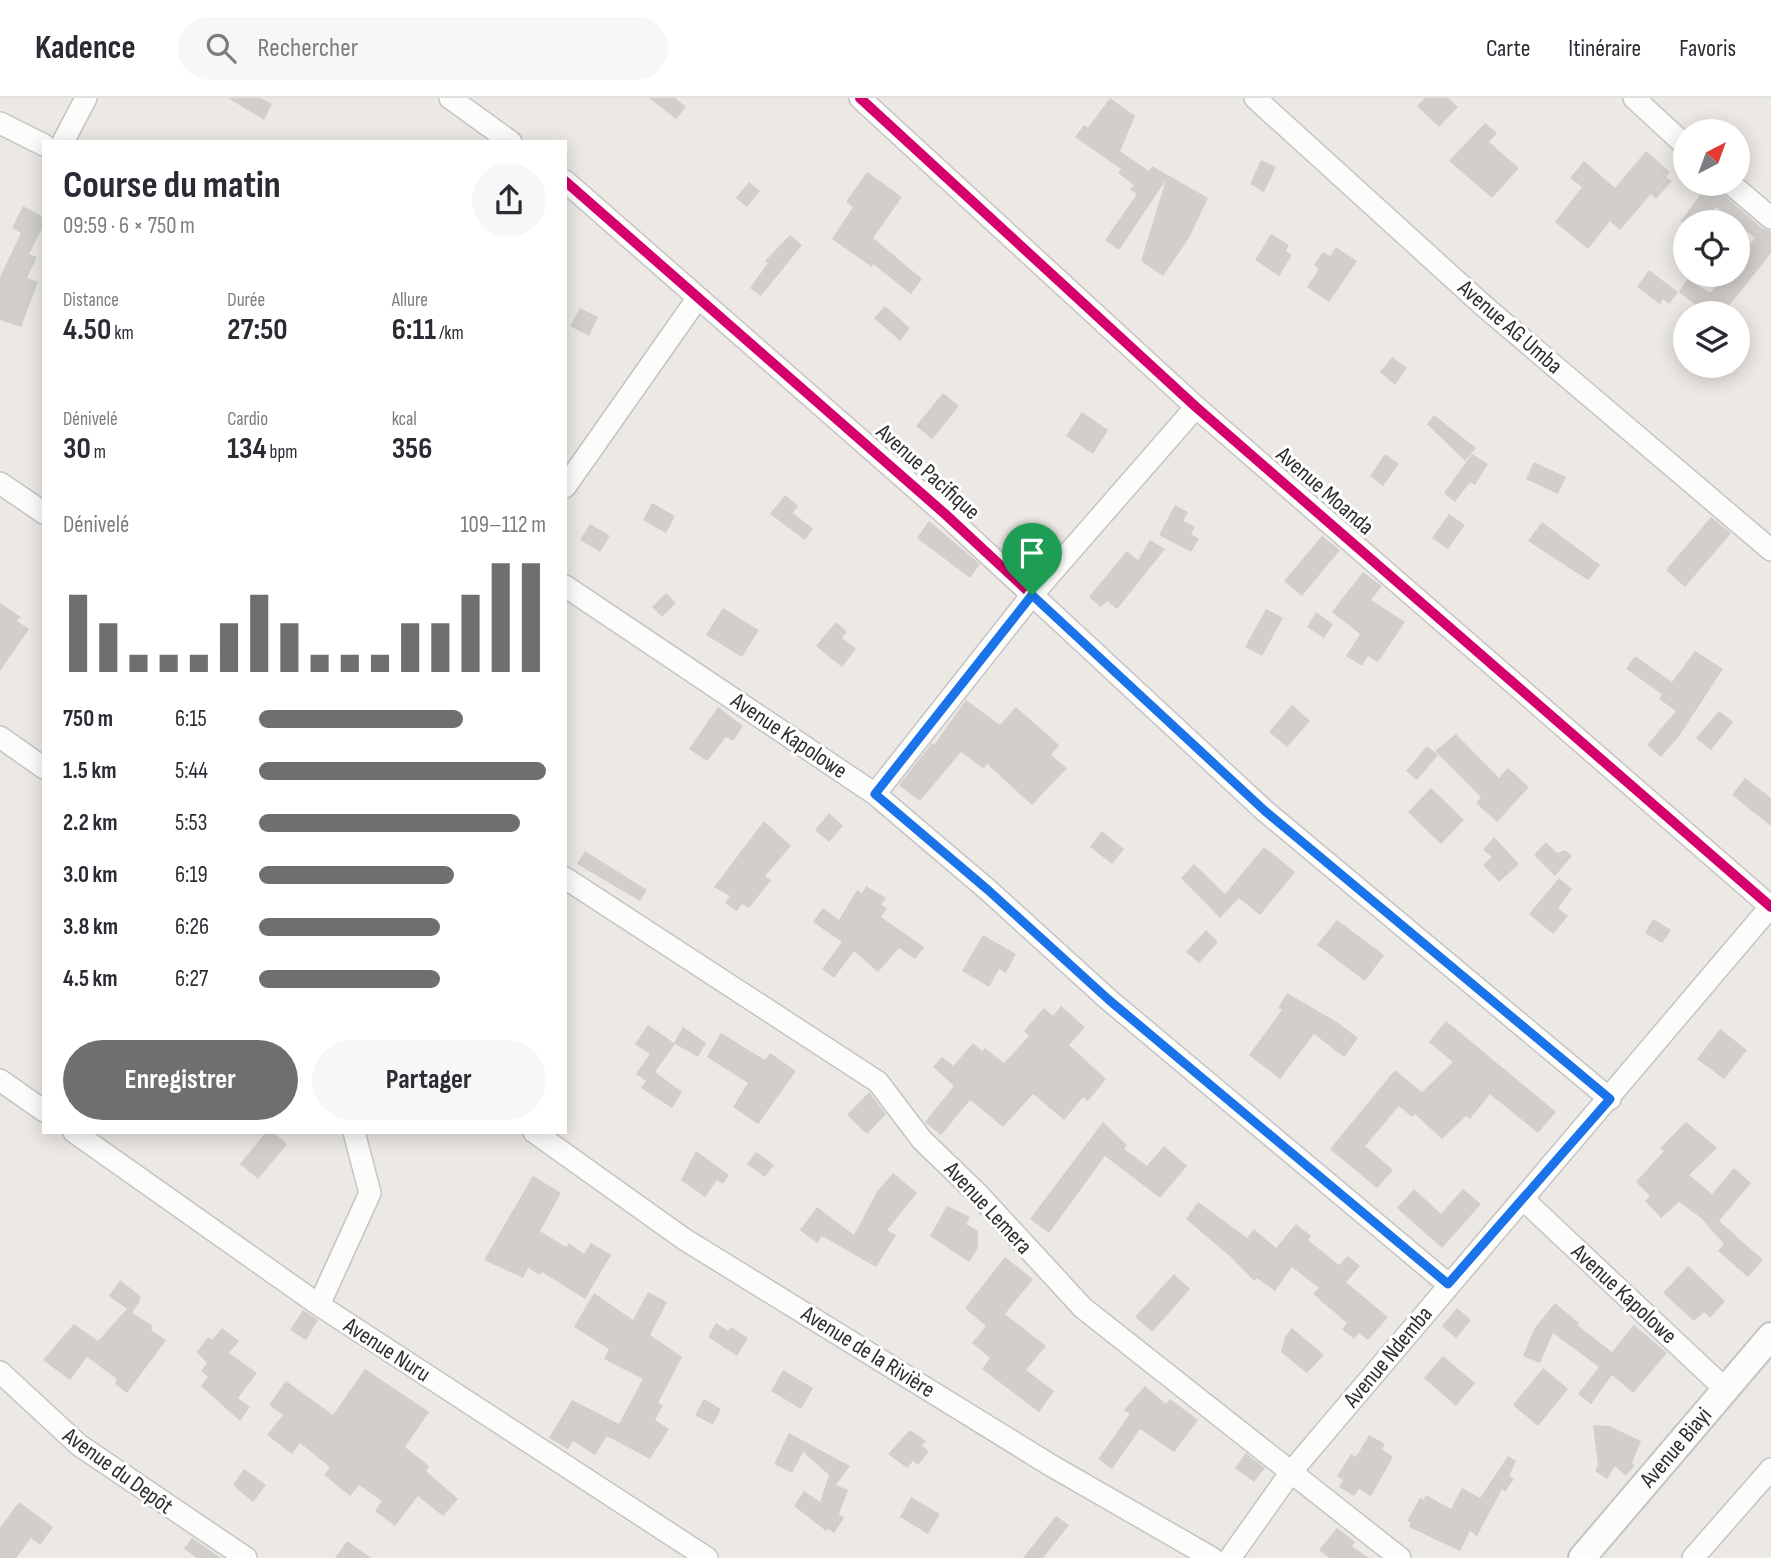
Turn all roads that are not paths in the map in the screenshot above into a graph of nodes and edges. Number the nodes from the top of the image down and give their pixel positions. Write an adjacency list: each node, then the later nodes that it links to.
1 (86, 98): 8 (street)
2 (450, 98): 9 (street)
3 (860, 98): 15 (street, Avenue Moanda)
4 (1255, 98): 20 (street, Avenue AG Umba)
5 (1634, 98): 7 (street)
6 (0, 123): 10 (street)
7 (1673, 134)
8 (64, 140)
9 (508, 140)
10 (42, 144)
11 (567, 183): 14 (street, Avenue Pacifique)
12 (1745, 196): 13 (street)
13 (1771, 218)
14 (697, 299): 16 (street); 22 (street, Avenue Pacifique)
15 (1196, 407): 22 (street); 27 (street, Avenue Moanda)
16 (574, 458): 17 (street)
17 (567, 481)
18 (0, 483): 19 (street)
19 (42, 512)
20 (1771, 550)
21 (567, 587): 25 (street, Avenue Kapolowe)
22 (1032, 595): 25 (street); 29 (street, Avenue Pacifique)
23 (0, 737): 24 (street)
24 (42, 767)
25 (875, 794): 35 (street, Avenue Kapolowe)
26 (567, 879): 41 (street, Avenue Lemera)
27 (1771, 906): 29 (street, Avenue Ndemba)
28 (0, 1080): 30 (street)
29 (1610, 1099): 34 (street, Avenue Ndemba)
30 (42, 1110)
31 (77, 1134): 36 (street, Avenue Nuru)
32 (355, 1134): 36 (street)
33 (537, 1134): 44 (street, Avenue de la Rivière)
34 (1524, 1200): 35 (street, Avenue Ndemba); 39 (street, Avenue Kapolowe)
35 (1448, 1284): 41 (street, Avenue Ndemba)
36 (318, 1305): 43 (street, Avenue Nuru)
37 (1771, 1336): 39 (street, Avenue Biayi)
38 (0, 1372): 42 (street, Avenue du Depôt)
39 (1724, 1388): 47 (street, Avenue Biayi)
40 (1771, 1469): 48 (street)
41 (1292, 1472): 45 (street, Avenue Ndemba); 46 (street, Avenue Lemera)
42 (246, 1558)
43 (707, 1558)
44 (1212, 1558)
45 (1230, 1558)
46 (1400, 1558)
47 (1582, 1558)
48 (1693, 1558)

